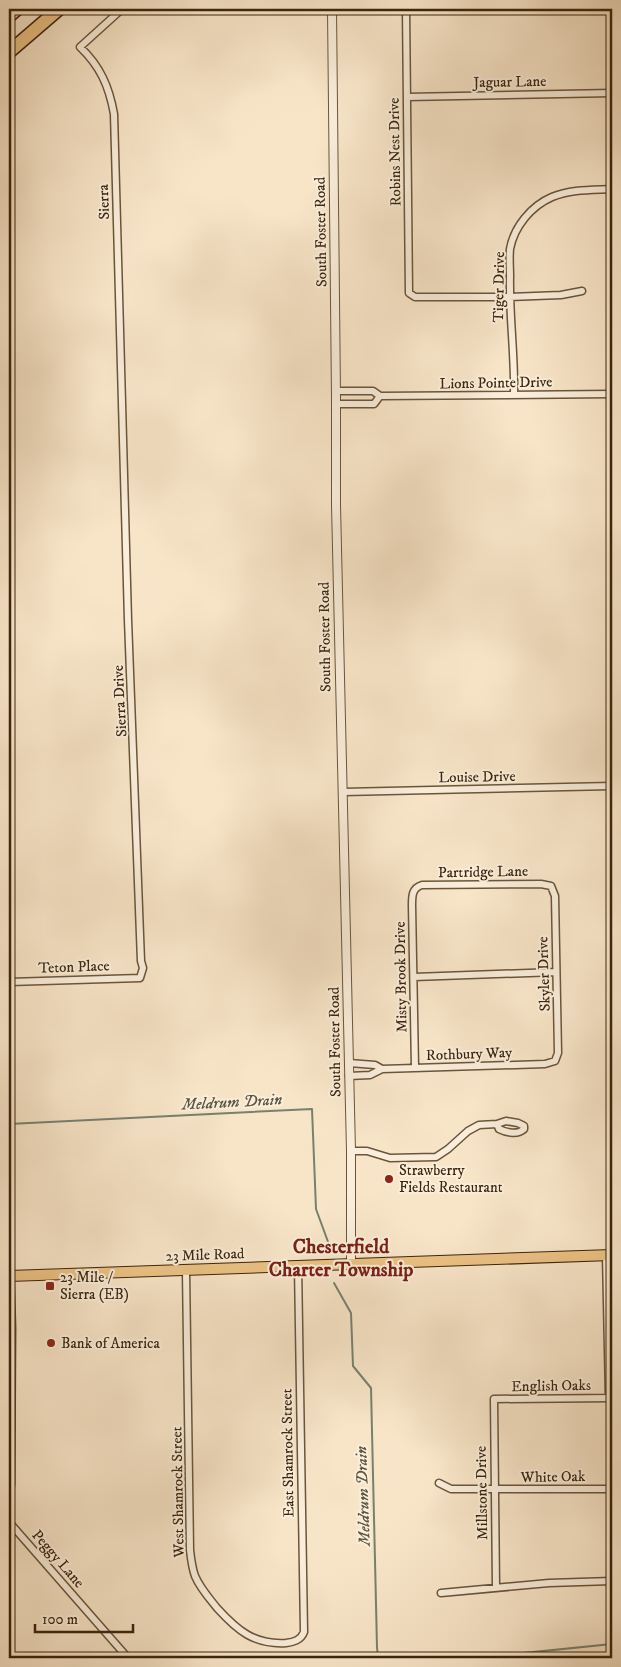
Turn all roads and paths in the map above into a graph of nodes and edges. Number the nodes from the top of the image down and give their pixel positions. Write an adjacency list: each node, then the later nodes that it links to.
1 (17, 9): 6 (highway)
2 (59, 9): 7 (highway)
3 (122, 9): 18 (street, Sierra)
4 (332, 9): 13 (street, South Foster Road)
5 (406, 9): 9 (street, Robins Nest Drive)
6 (9, 16)
7 (9, 52)
8 (612, 94): 9 (street, Jaguar Lane)
9 (407, 96): 12 (street, Robins Nest Drive)
10 (612, 189): 12 (street, Tiger Drive)
11 (582, 291): 12 (street)
12 (509, 297): 15 (street, Tiger Drive)
13 (336, 391): 16 (street); 17 (street, South Foster Road)
14 (612, 394): 15 (street, Lions Pointe Drive)
15 (514, 395): 16 (street, Lions Pointe Drive)
16 (380, 396): 17 (street)
17 (336, 404): 20 (street, South Foster Road)
18 (123, 423): 25 (street, Sierra Drive)
19 (612, 786): 20 (street, Louise Drive)
20 (343, 792): 28 (street, South Foster Road)
21 (551, 886): 22 (street, Partridge Lane); 23 (street, Skyler Drive)
22 (416, 888): 24 (street, Misty Brook Drive)
23 (556, 972): 24 (street); 27 (street, Skyler Drive)
24 (414, 977): 29 (street, Misty Brook Drive)
25 (140, 978): 26 (street, Teton Place)
26 (9, 982)
27 (555, 1061): 29 (street, Rothbury Way)
28 (348, 1063): 30 (street, Rothbury Way); 31 (street, South Foster Road)
29 (415, 1068): 30 (street, Rothbury Way)
30 (382, 1069): 31 (street, Rothbury Way)
31 (349, 1076): 33 (street, South Foster Road)
32 (497, 1124): 32 (street); 33 (street)
33 (351, 1150): 36 (street, South Foster Road)
34 (9, 1232): 39 (street)
35 (609, 1255): 36 (main road, 23 Mile Road); 40 (street, English Oaks)
36 (351, 1264): 37 (main road, 23 Mile Road)
37 (298, 1266): 38 (main road, 23 Mile Road); 50 (street, East Shamrock Street)
38 (186, 1271): 39 (main road, 23 Mile Road); 50 (street, West Shamrock Street)
39 (10, 1276): 45 (street)
40 (611, 1398): 41 (street, English Oaks)
41 (494, 1399): 44 (street, Millstone Drive)
42 (439, 1482): 44 (street, White Oak)
43 (612, 1488): 44 (street, White Oak)
44 (494, 1490): 48 (street, Millstone Drive)
45 (9, 1500)
46 (9, 1522): 51 (street, Peggy Lane)
47 (612, 1581): 48 (street)
48 (496, 1587): 49 (street)
49 (442, 1593)
50 (301, 1638)
51 (128, 1658)

